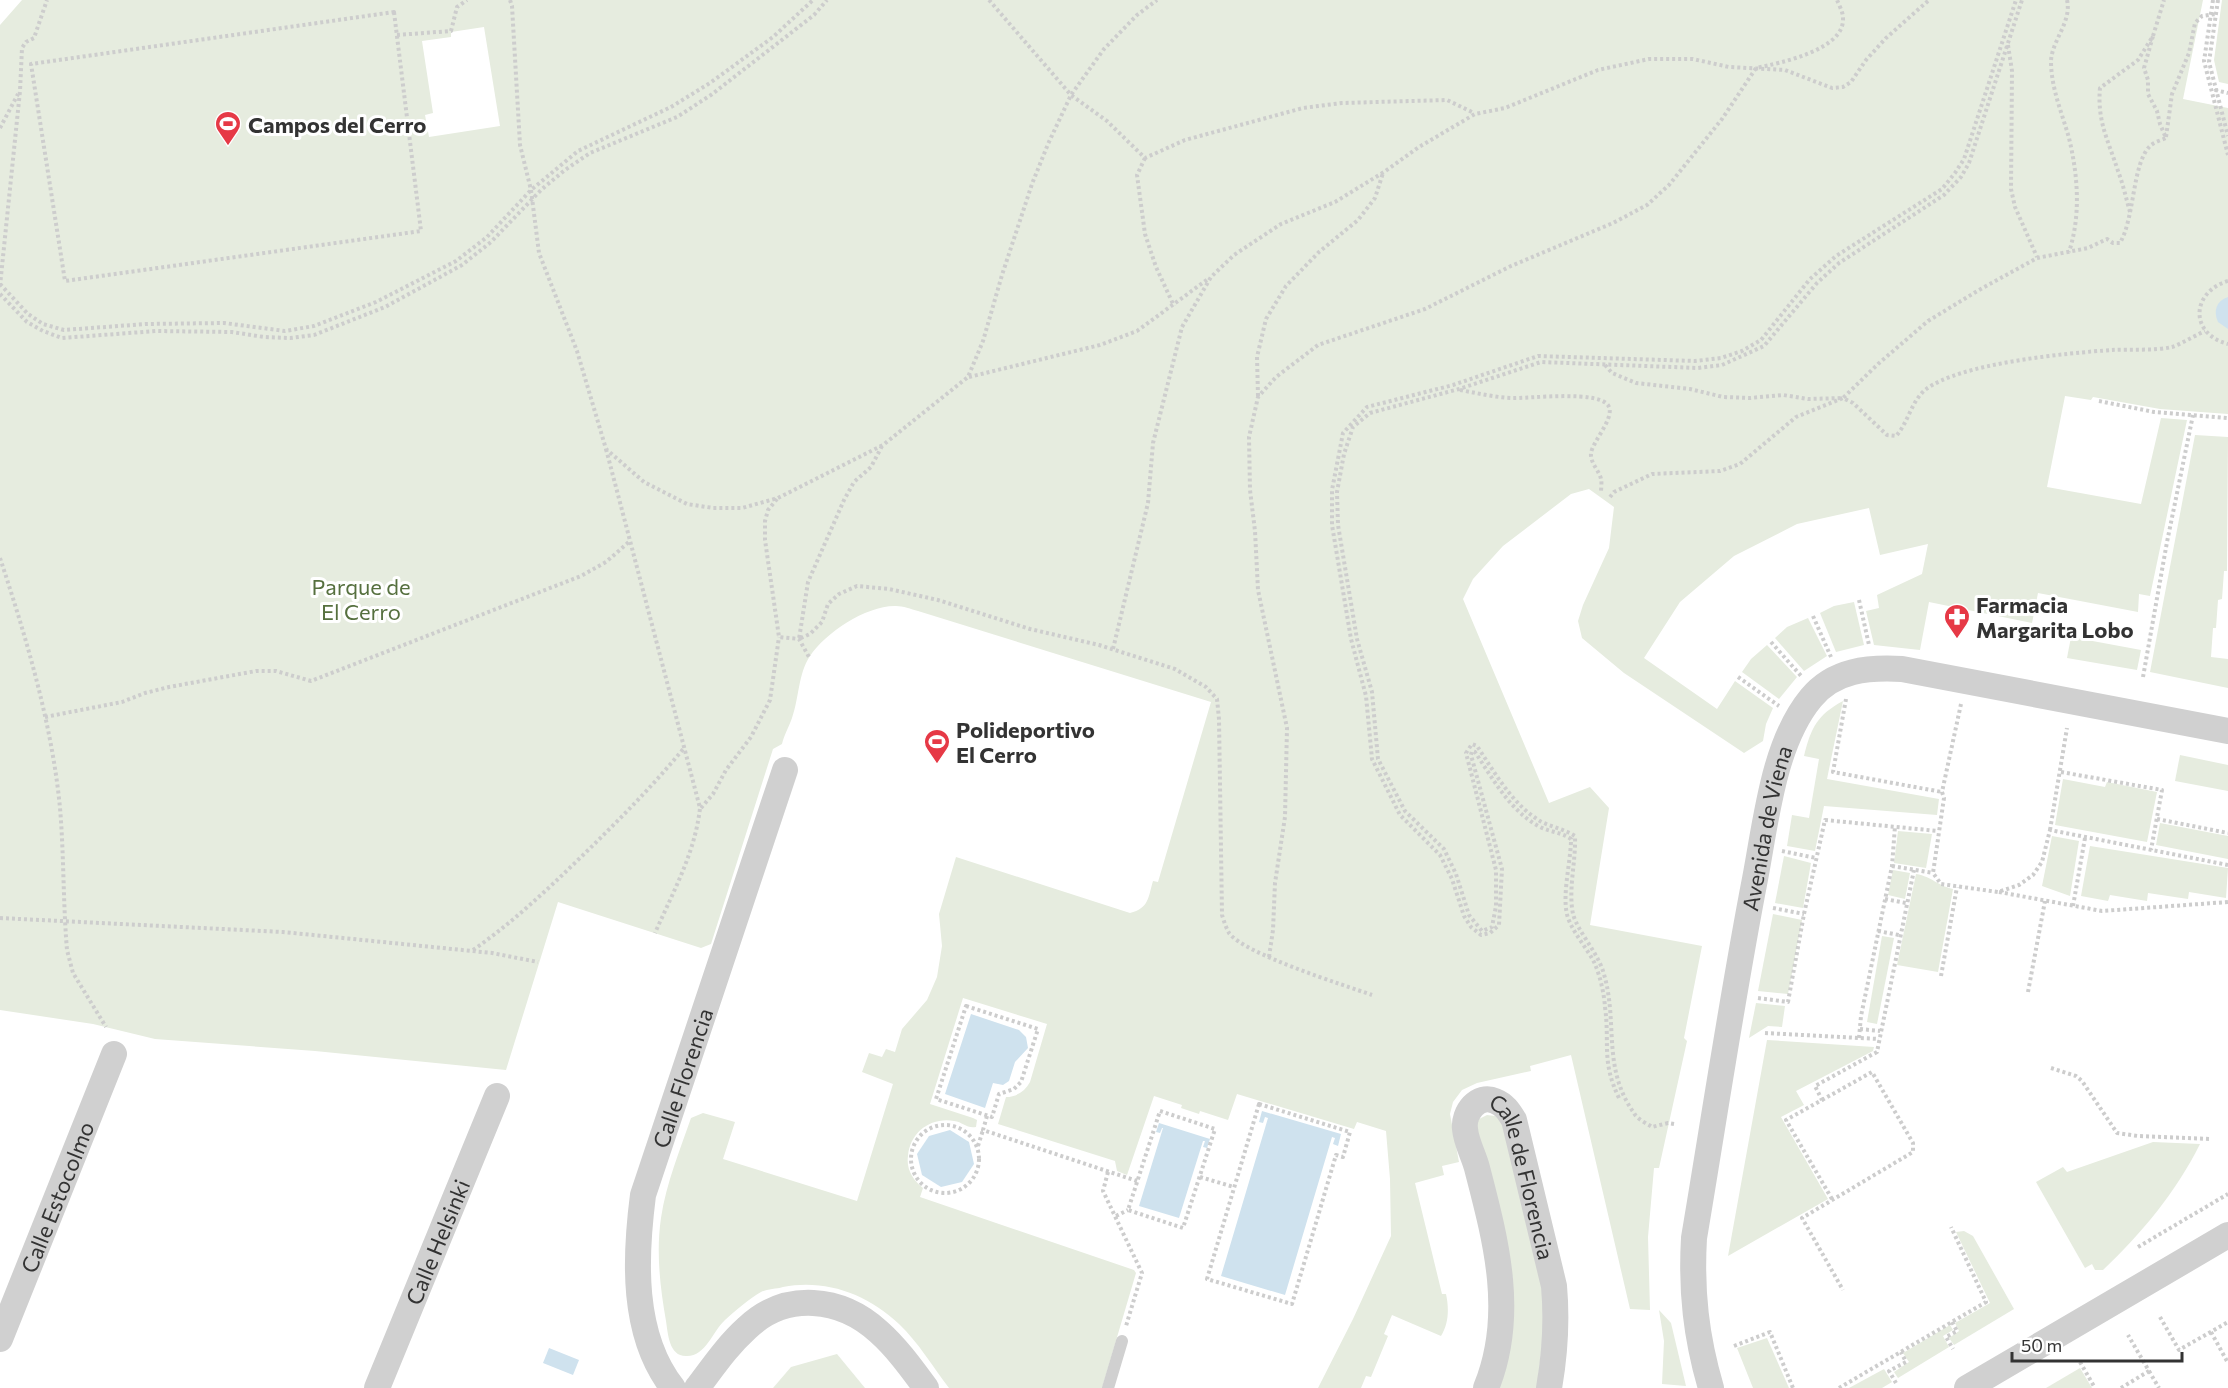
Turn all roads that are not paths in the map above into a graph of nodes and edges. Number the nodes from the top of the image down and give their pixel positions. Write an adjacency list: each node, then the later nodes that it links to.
1 (2228, 731): 15 (street, Avenida de Viena)
2 (784, 770): 9 (street, Calle Florencia)
3 (114, 1054): 6 (street, Calle Estocolmo)
4 (497, 1096): 8 (street, Calle Helsinki)
5 (2228, 1235): 16 (street)
6 (0, 1339)
7 (1122, 1341): 12 (lane)
8 (377, 1388)
9 (672, 1388)
10 (697, 1388): 11 (street)
11 (926, 1388)
12 (1108, 1388)
13 (1486, 1388): 14 (street, Calle de Florencia)
14 (1549, 1388)
15 (1711, 1388)
16 (1967, 1388)

